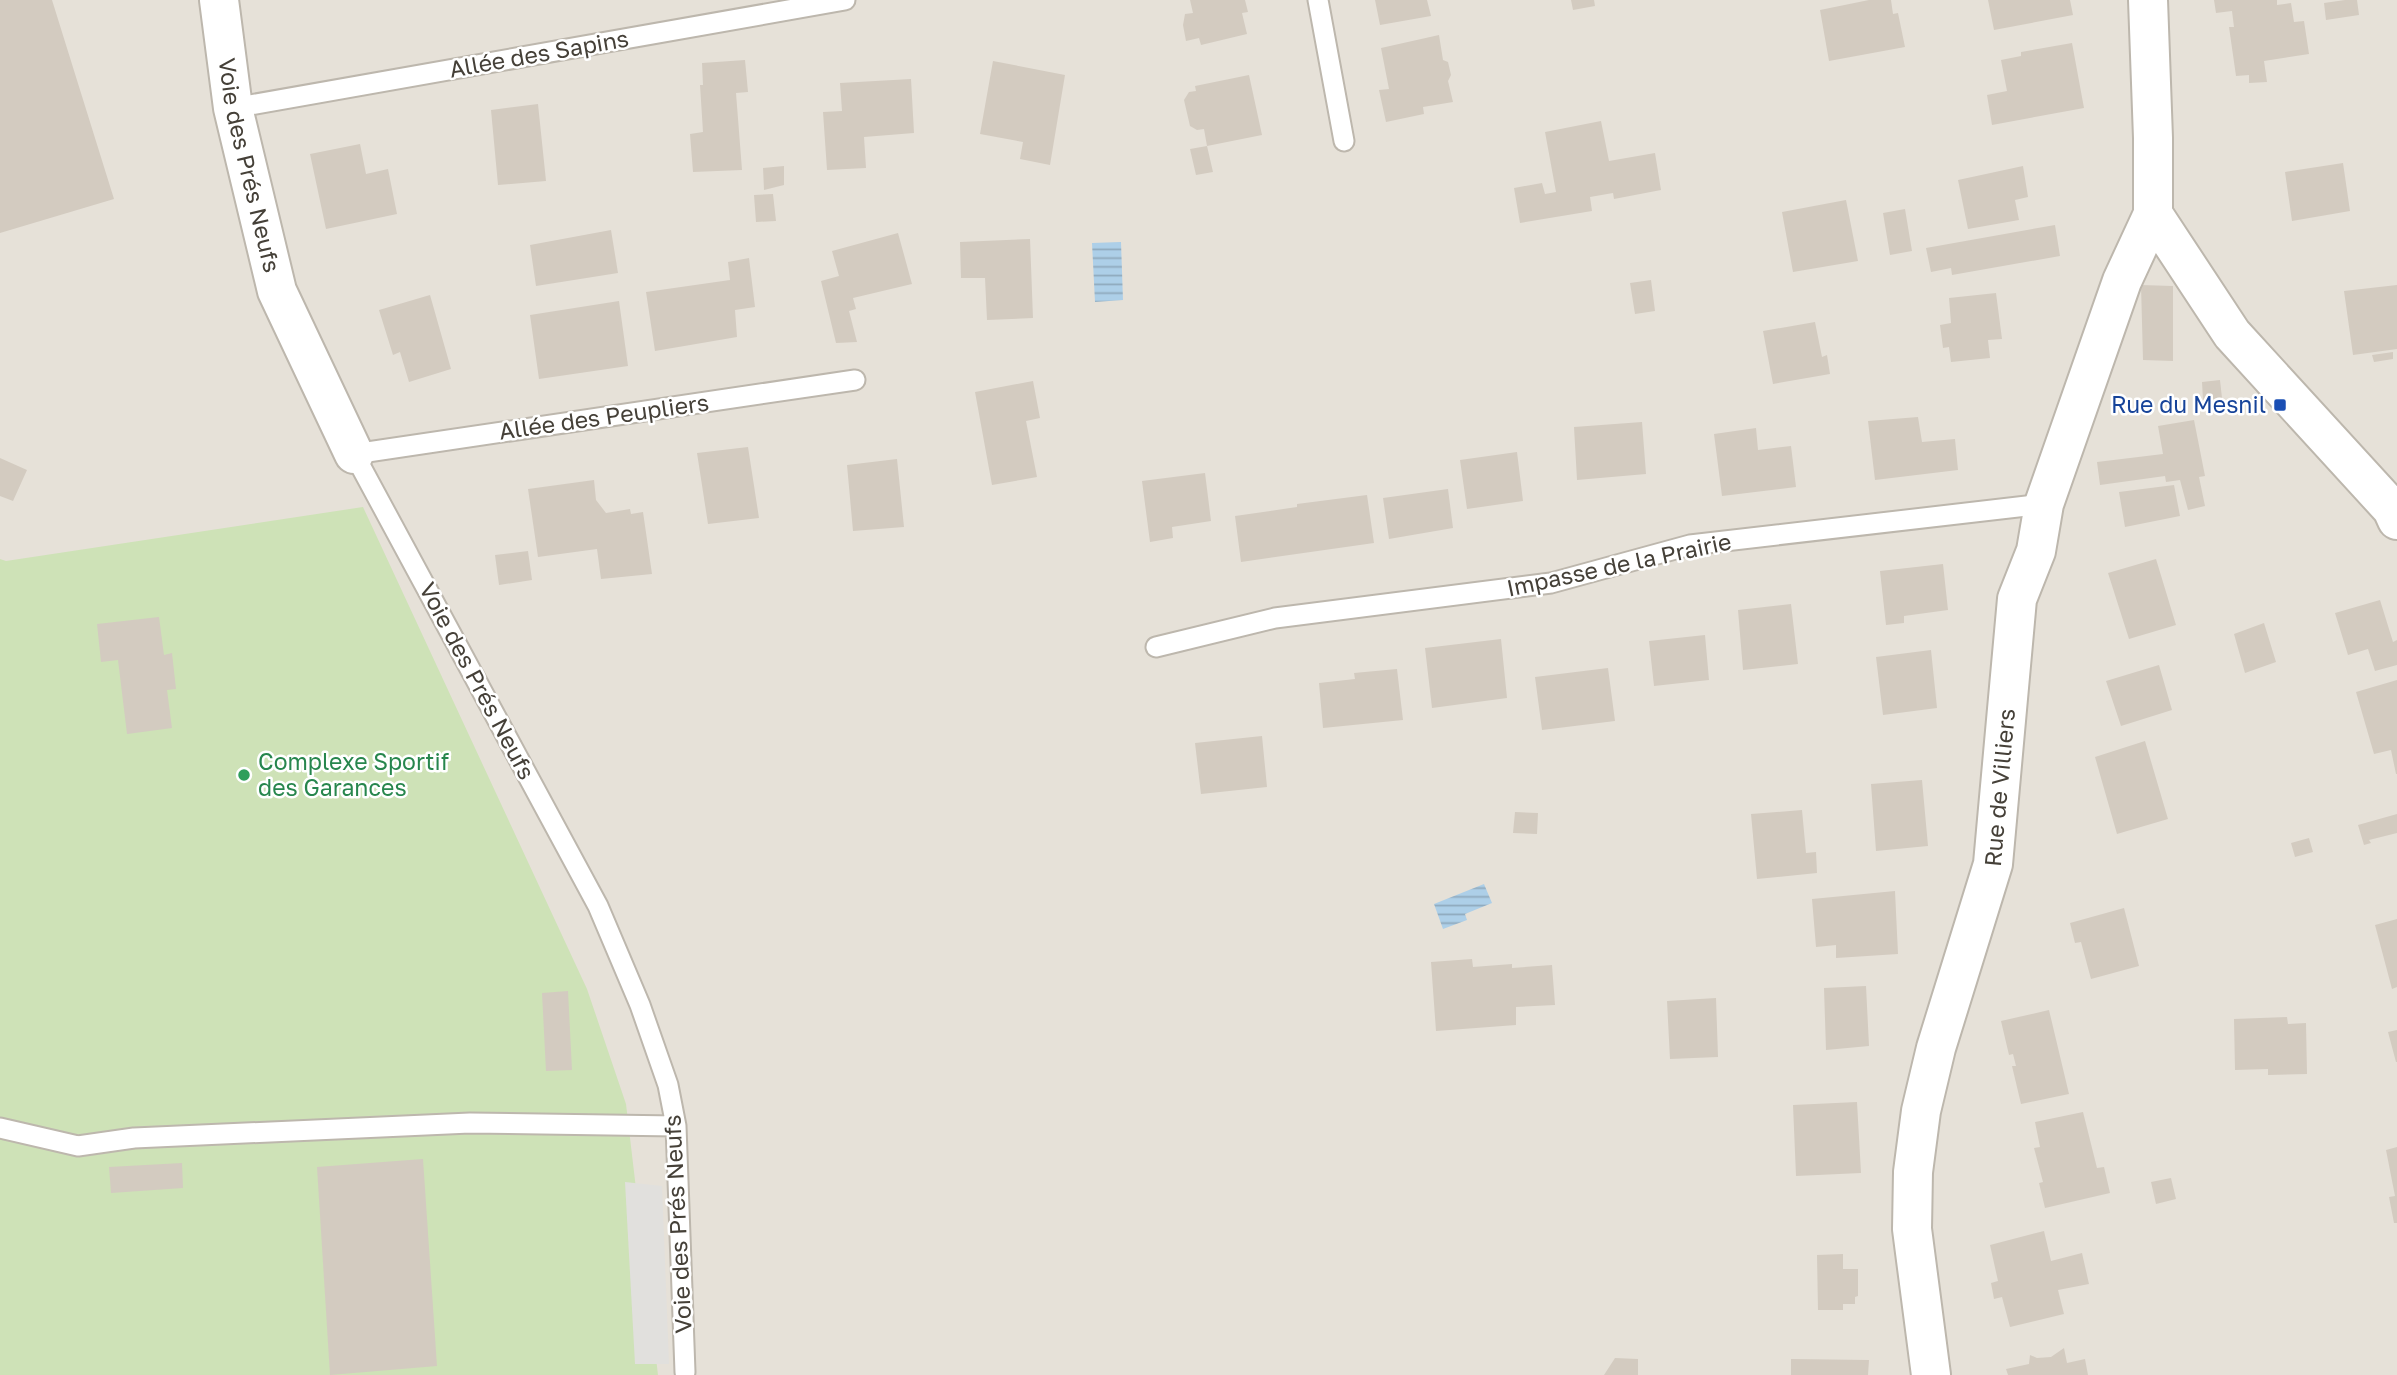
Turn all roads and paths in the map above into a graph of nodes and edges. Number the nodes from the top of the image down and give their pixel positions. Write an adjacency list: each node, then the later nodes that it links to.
1 (219, 0): 5 (street, Voie des Prés Neufs)
2 (845, 0): 5 (lane, Allée des Sapins)
3 (1318, 0): 6 (lane)
4 (2148, 0): 7 (street)
5 (233, 108): 9 (street, Voie des Prés Neufs)
6 (1344, 141)
7 (2153, 214): 10 (street, Rue de Villiers); 11 (street)
8 (855, 380): 9 (lane, Allée des Peupliers)
9 (354, 454): 13 (lane, Voie des Prés Neufs)
10 (2044, 504): 12 (lane, Impasse de la Prairie); 16 (street, Rue de Villiers)
11 (2397, 520)
12 (1156, 647)
13 (676, 1126): 14 (lane); 15 (lane, Voie des Prés Neufs)
14 (0, 1128)
15 (685, 1372)
16 (1931, 1375)

